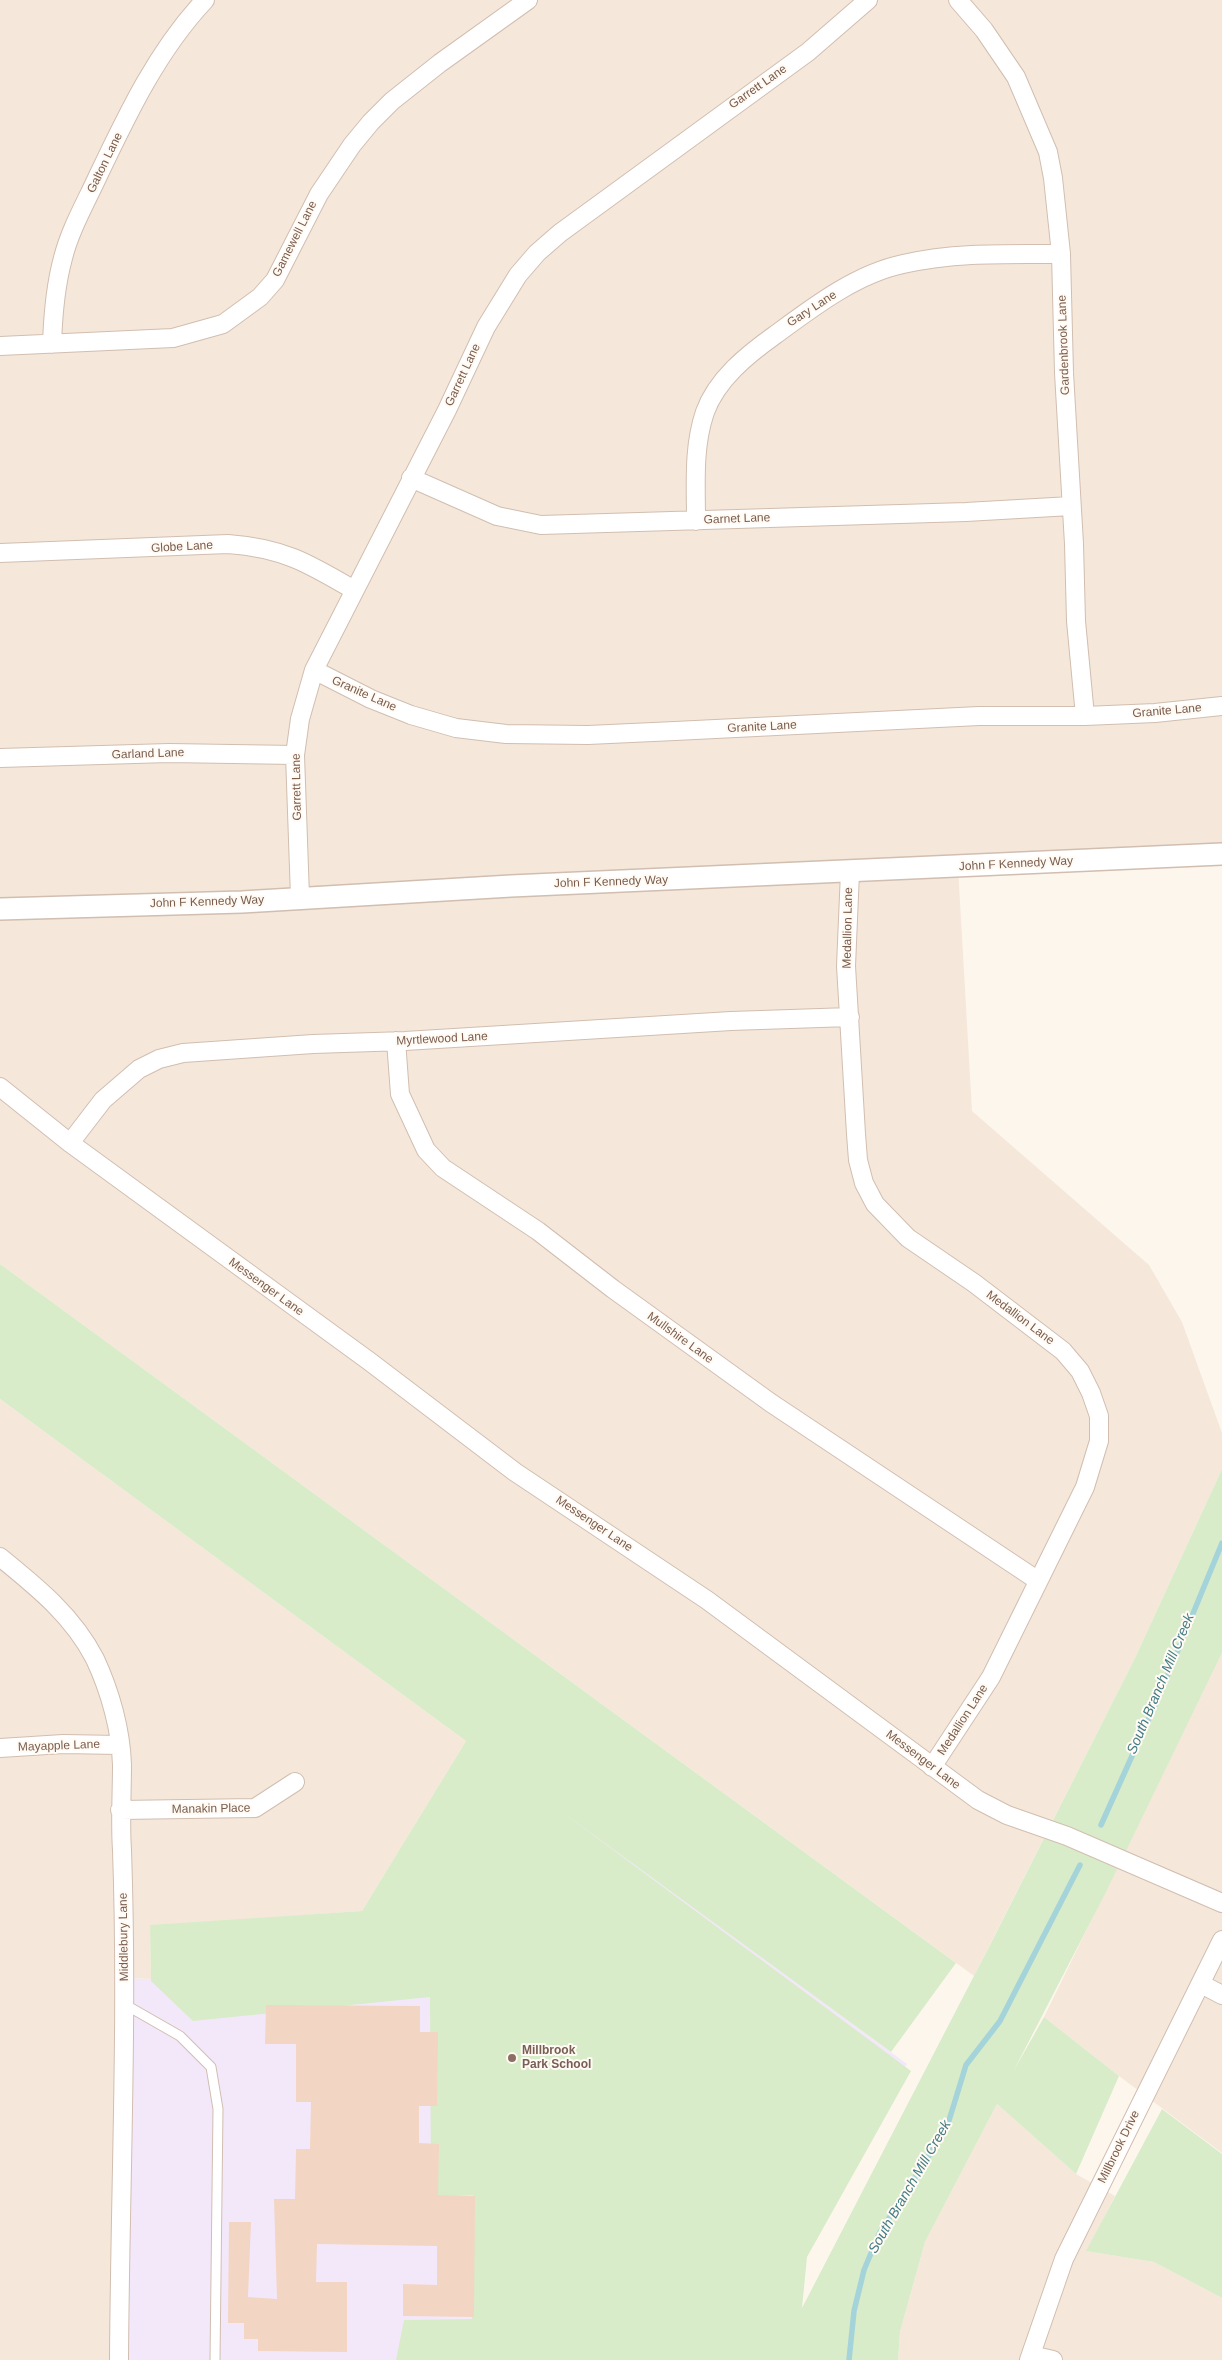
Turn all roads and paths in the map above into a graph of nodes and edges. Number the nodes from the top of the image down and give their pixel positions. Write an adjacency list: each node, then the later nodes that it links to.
1 (205, 0): 6 (street, Galton Lane)
2 (528, 0): 6 (street, Gamewell Lane)
3 (868, 0): 8 (street, Garrett Lane)
4 (958, 0): 5 (street, Gardenbrook Lane)
5 (1061, 254): 9 (street, Gardenbrook Lane); 10 (street, Gary Lane)
6 (52, 344): 7 (street, Gamewell Lane)
7 (0, 346)
8 (411, 478): 10 (street, Garnet Lane); 12 (street, Garrett Lane)
9 (1071, 506): 10 (street, Garnet Lane); 15 (street, Gardenbrook Lane)
10 (696, 521)
11 (0, 554): 12 (street, Globe Lane)
12 (354, 590): 13 (street, Garrett Lane)
13 (314, 670): 15 (street, Granite Lane); 16 (street, Garrett Lane)
14 (1222, 706): 15 (street, Granite Lane)
15 (1085, 716)
16 (295, 755): 17 (street, Garland Lane); 20 (street, Garrett Lane)
17 (0, 758)
18 (1222, 854): 19 (street, John F Kennedy Way)
19 (850, 872): 20 (street, John F Kennedy Way); 22 (street, Medallion Lane)
20 (300, 897): 21 (street, John F Kennedy Way)
21 (0, 909)
22 (850, 1017): 23 (street, Myrtlewood Lane); 27 (street, Medallion Lane)
23 (396, 1041): 25 (street, Myrtlewood Lane); 27 (street, Mullshire Lane)
24 (0, 1087): 25 (street, Messenger Lane)
25 (70, 1143): 30 (street, Messenger Lane)
26 (0, 1557): 28 (street, Middlebury Lane)
27 (1037, 1580): 30 (street, Medallion Lane)
28 (119, 1745): 29 (street, Mayapple Lane); 32 (street, Middlebury Lane)
29 (0, 1748)
30 (932, 1767): 33 (street, Messenger Lane)
31 (295, 1782): 32 (street, Manakin Place)
32 (120, 1810): 37 (street, Middlebury Lane)
33 (1222, 1904)
34 (1222, 1940): 35 (street, Millbrook Drive)
35 (1201, 1984): 36 (street); 38 (street, Millbrook Drive)
36 (1222, 1995)
37 (124, 2004): 39 (street, Middlebury Lane); 40 (lane)
38 (1030, 2358): 41 (street)
39 (119, 2360)
40 (216, 2360)
41 (1053, 2360)

